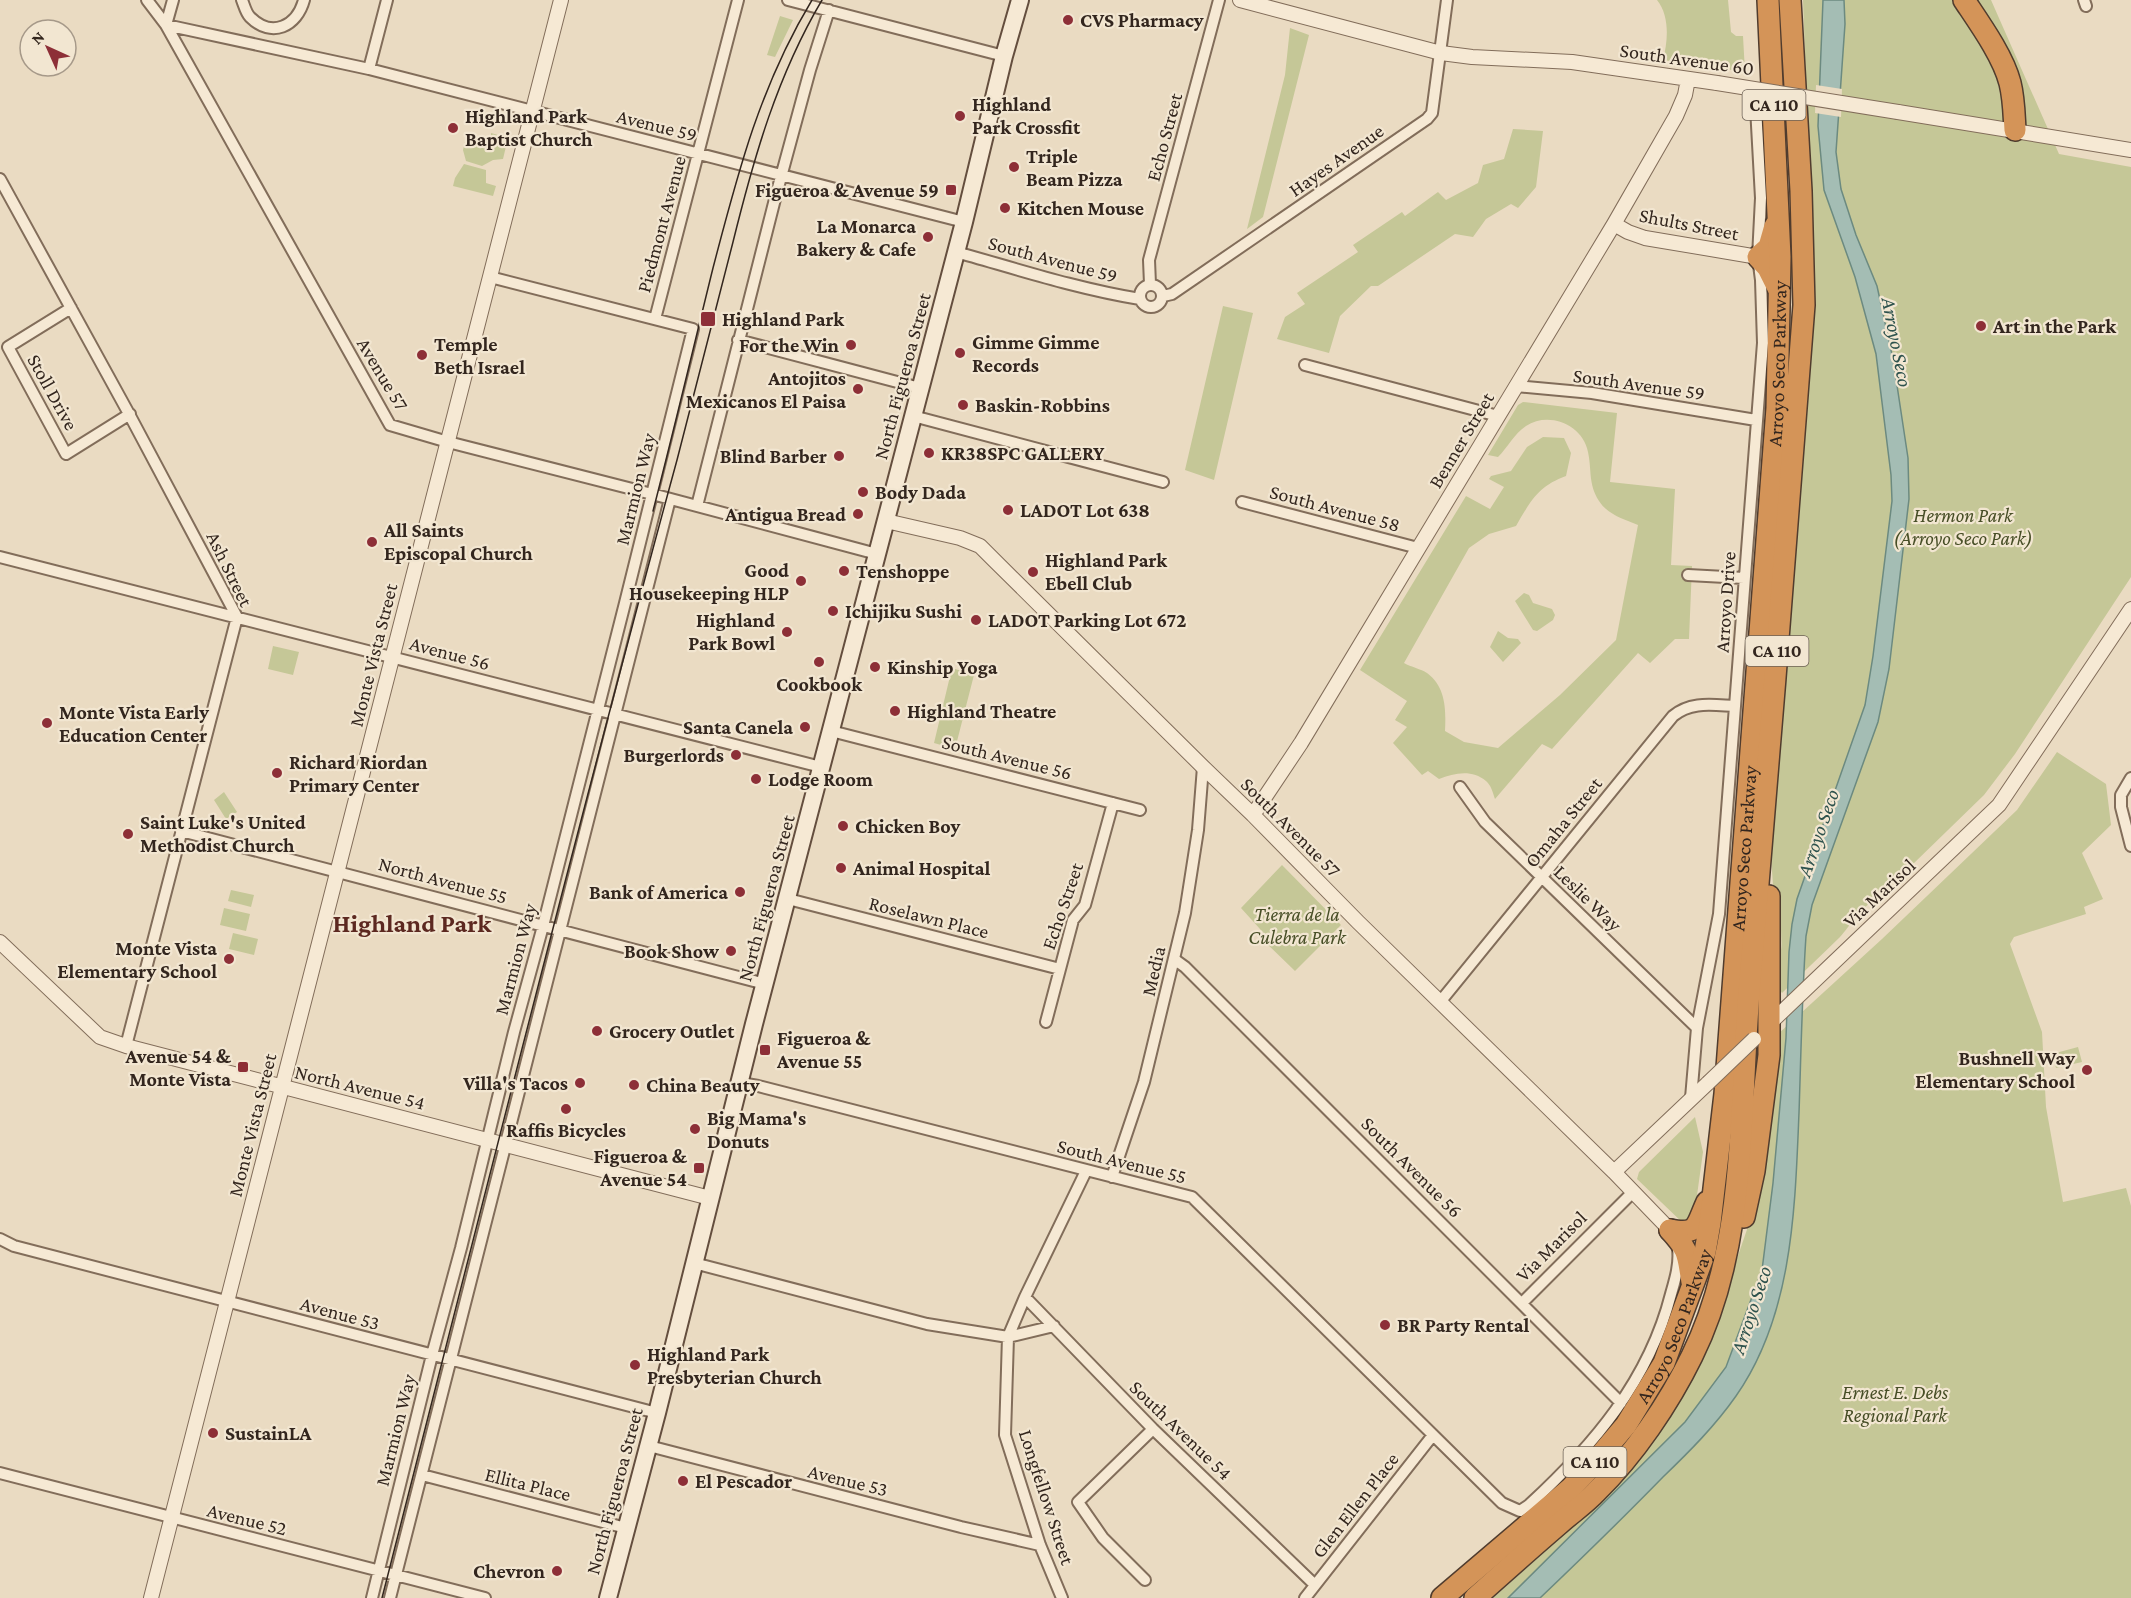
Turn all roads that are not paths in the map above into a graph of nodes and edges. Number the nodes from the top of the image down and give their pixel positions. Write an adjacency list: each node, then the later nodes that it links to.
1 (147, 0): 17 (street, Avenue 57)
2 (173, 0): 17 (street)
3 (242, 0): 18 (street)
4 (304, 0): 18 (street)
5 (387, 0): 22 (street)
6 (561, 0): 25 (street, Monte Vista Street)
7 (738, 0): 28 (street, Piedmont Avenue)
8 (788, 0): 16 (street)
9 (1020, 0): 21 (main road, North Figueroa Street)
10 (1219, 0): 37 (street, Echo Street)
11 (1240, 0): 20 (street, South Avenue 60)
12 (1447, 0): 20 (street, Hayes Avenue)
13 (1768, 0): 31 (highway, Arroyo Seco Parkway / CA 110)
14 (1790, 0): 78 (highway, Arroyo Seco Parkway / CA 110)
15 (1964, 0): 26 (highway)
16 (829, 10): 21 (street); 29 (street)
17 (166, 25): 19 (street, Avenue 59); 51 (street, Avenue 57)
18 (269, 29): 19 (street)
19 (265, 45): 22 (street, Avenue 59)
20 (1441, 53): 23 (street, South Avenue 60); 39 (street, Hayes Avenue)
21 (1004, 56): 32 (main road, North Figueroa Street)
22 (369, 69): 25 (street, Avenue 59)
23 (1688, 79): 26 (street, South Avenue 60, bridge); 33 (street, Benner Street)
24 (1756, 107): 35 (street, Arroyo Drive)
25 (532, 112): 28 (street, Avenue 59); 36 (street, Monte Vista Street)
26 (2015, 130): 27 (street, South Avenue 60)
27 (2131, 150)
28 (698, 154): 29 (street, Avenue 59); 42 (street, Piedmont Avenue)
29 (782, 176): 32 (street, Avenue 59); 43 (street)
30 (0, 179): 41 (street, Ash Street)
31 (1778, 211): 35 (highway); 38 (highway, Arroyo Seco Parkway / CA 110)
32 (964, 222): 34 (main road, North Figueroa Street)
33 (1614, 224): 35 (street, Shults Street); 45 (street, Benner Street)
34 (956, 252): 40 (street, South Avenue 59); 46 (main road, North Figueroa Street)
35 (1758, 257): 38 (highway); 50 (street, Arroyo Drive)
36 (490, 277): 42 (street); 51 (street, Monte Vista Street)
37 (1150, 284): 39 (street); 40 (street)
38 (1779, 293): 102 (highway, Arroyo Seco Parkway / CA 110)
39 (1163, 296): 40 (street)
40 (1140, 299)
41 (70, 309): 47 (street, Ash Street); 47 (street, Stoll Drive)
42 (656, 319): 53 (street, Marmion Way)
43 (738, 340): 46 (street); 56 (street)
44 (1305, 365): 49 (street)
45 (1516, 386): 49 (street, Benner Street); 50 (street, South Avenue 59)
46 (920, 388): 48 (main road, North Figueroa Street)
47 (130, 414): 64 (street, Ash Street)
48 (913, 416): 52 (street); 57 (main road, North Figueroa Street)
49 (1498, 416): 58 (street, Benner Street)
50 (1756, 420): 62 (street, Arroyo Drive)
51 (448, 442): 53 (street, Avenue 57); 65 (street, Monte Vista Street)
52 (1163, 482)
53 (652, 494): 54 (street, Avenue 57); 67 (street, Marmion Way)
54 (670, 499): 56 (street, Avenue 57); 68 (street, Marmion Way)
55 (1242, 502): 58 (street, South Avenue 58)
56 (697, 506): 59 (street, Avenue 57)
57 (886, 521): 59 (main road, North Figueroa Street); 71 (street, South Avenue 57)
58 (1418, 548): 76 (street, Benner Street)
59 (877, 554): 69 (main road, North Figueroa Street)
60 (0, 557): 64 (street, Avenue 56)
61 (1688, 575): 62 (street)
62 (1744, 578): 66 (street, Arroyo Drive)
63 (2131, 609): 91 (street, Via Marisol)
64 (237, 617): 65 (street, Avenue 56); 77 (street, Ash Street)
65 (393, 657): 67 (street, Avenue 56); 80 (street, Monte Vista Street)
66 (1735, 706): 81 (street, Omaha Street); 92 (street, Arroyo Drive)
67 (598, 710): 68 (street, Avenue 56); 83 (street, Marmion Way)
68 (614, 714): 70 (street, Avenue 56); 84 (street, Marmion Way)
69 (831, 731): 70 (main road, North Figueroa Street); 74 (street, South Avenue 56)
70 (821, 767): 82 (main road, North Figueroa Street)
71 (1203, 767): 76 (street, South Avenue 57); 86 (street, Media)
72 (2129, 780): 79 (street)
73 (1460, 787): 81 (street, Leslie Way)
74 (1113, 803): 75 (street, South Avenue 56); 87 (street, Echo Street)
75 (1140, 810)
76 (1253, 815): 89 (street, South Avenue 57)
77 (181, 831): 80 (street, North Avenue 55); 93 (street, Ash Street)
78 (1763, 834): 91 (highway); 111 (highway, Arroyo Seco Parkway / CA 110)
79 (2131, 846)
80 (338, 871): 83 (street, North Avenue 55); 95 (street, Monte Vista Street)
81 (1541, 877): 89 (street, Omaha Street); 92 (street, Leslie Way)
82 (788, 899): 87 (street, Roselawn Place); 88 (main road, North Figueroa Street)
83 (543, 926): 84 (street, North Avenue 55); 97 (street, Marmion Way)
84 (559, 930): 88 (street, North Avenue 55); 98 (street, Marmion Way)
85 (0, 942): 93 (street, North Avenue 54)
86 (1174, 959): 101 (street, Media); 114 (street, South Avenue 56)
87 (1060, 969): 90 (street, Echo Street)
88 (765, 984): 94 (main road, North Figueroa Street)
89 (1440, 1002): 100 (street, South Avenue 57)
90 (1046, 1022)
91 (1769, 1025): 96 (street, Via Marisol, bridge); 111 (highway)
92 (1697, 1028): 96 (street, Arroyo Drive)
93 (126, 1046): 95 (street, North Avenue 54)
94 (741, 1083): 99 (street, South Avenue 55); 104 (main road, North Figueroa Street)
95 (282, 1088): 97 (street, North Avenue 54); 113 (street, Monte Vista Street)
96 (1691, 1098): 100 (street, Via Marisol)
97 (487, 1140): 98 (street, North Avenue 54); 117 (street, Marmion Way)
98 (504, 1143): 104 (street, North Avenue 54); 118 (street, Marmion Way)
99 (1086, 1170): 101 (street, South Avenue 55); 112 (street, Longfellow Street)
100 (1614, 1172): 103 (street, South Avenue 57)
101 (1112, 1177): 122 (street, South Avenue 55)
102 (1714, 1185): 105 (highway); 110 (highway, Arroyo Seco Parkway / CA 110)
103 (1633, 1192): 105 (street, South Avenue 57); 114 (street, Via Marisol)
104 (710, 1198): 109 (main road, North Figueroa Street)
105 (1670, 1230): 110 (highway); 119 (street)
106 (0, 1239): 107 (street, Avenue 53)
107 (14, 1246): 108 (street, Avenue 53); 113 (street, Avenue 53)
108 (0, 1248)
109 (694, 1263): 116 (street); 120 (main road, North Figueroa Street)
110 (1693, 1286): 133 (highway, Arroyo Seco Parkway / CA 110)
111 (1720, 1286): 141 (highway, Arroyo Seco Parkway / CA 110)
112 (1025, 1297): 115 (street, South Avenue 54); 116 (street, Longfellow Street)
113 (227, 1302): 117 (street, Avenue 53); 126 (street, Monte Vista Street)
114 (1523, 1302): 119 (street, South Avenue 56)
115 (1054, 1326): 116 (street); 121 (street, South Avenue 54)
116 (1008, 1337): 128 (street, Longfellow Street)
117 (432, 1355): 118 (street, Avenue 53); 129 (street, Marmion Way)
118 (451, 1360): 120 (street, Avenue 53); 125 (street, Marmion Way)
119 (1622, 1403): 122 (street, South Avenue 55)
120 (657, 1413): 123 (main road, North Figueroa Street)
121 (1154, 1429): 131 (street); 132 (street, South Avenue 54)
122 (1433, 1435): 132 (street, Glen Ellen Place)
123 (649, 1446): 127 (main road, North Figueroa Street); 128 (street, Avenue 53)
124 (0, 1473): 126 (street, Avenue 52)
125 (422, 1475): 127 (street, Ellita Place); 130 (street, Marmion Way)
126 (171, 1518): 129 (street, Avenue 52); 134 (street, Monte Vista Street)
127 (626, 1528): 138 (main road, North Figueroa Street)
128 (1040, 1545): 139 (street, Longfellow Street)
129 (379, 1571): 130 (street, Avenue 52); 135 (street, Marmion Way)
130 (396, 1575): 136 (street, Marmion Way); 137 (street, Avenue 52)
131 (1145, 1580)
132 (1315, 1585): 140 (street, Glen Ellen Place)
133 (1442, 1597)
134 (151, 1598)
135 (372, 1598)
136 (390, 1598)
137 (485, 1598)
138 (608, 1598)
139 (1062, 1598)
140 (1305, 1598)
141 (1475, 1598)

